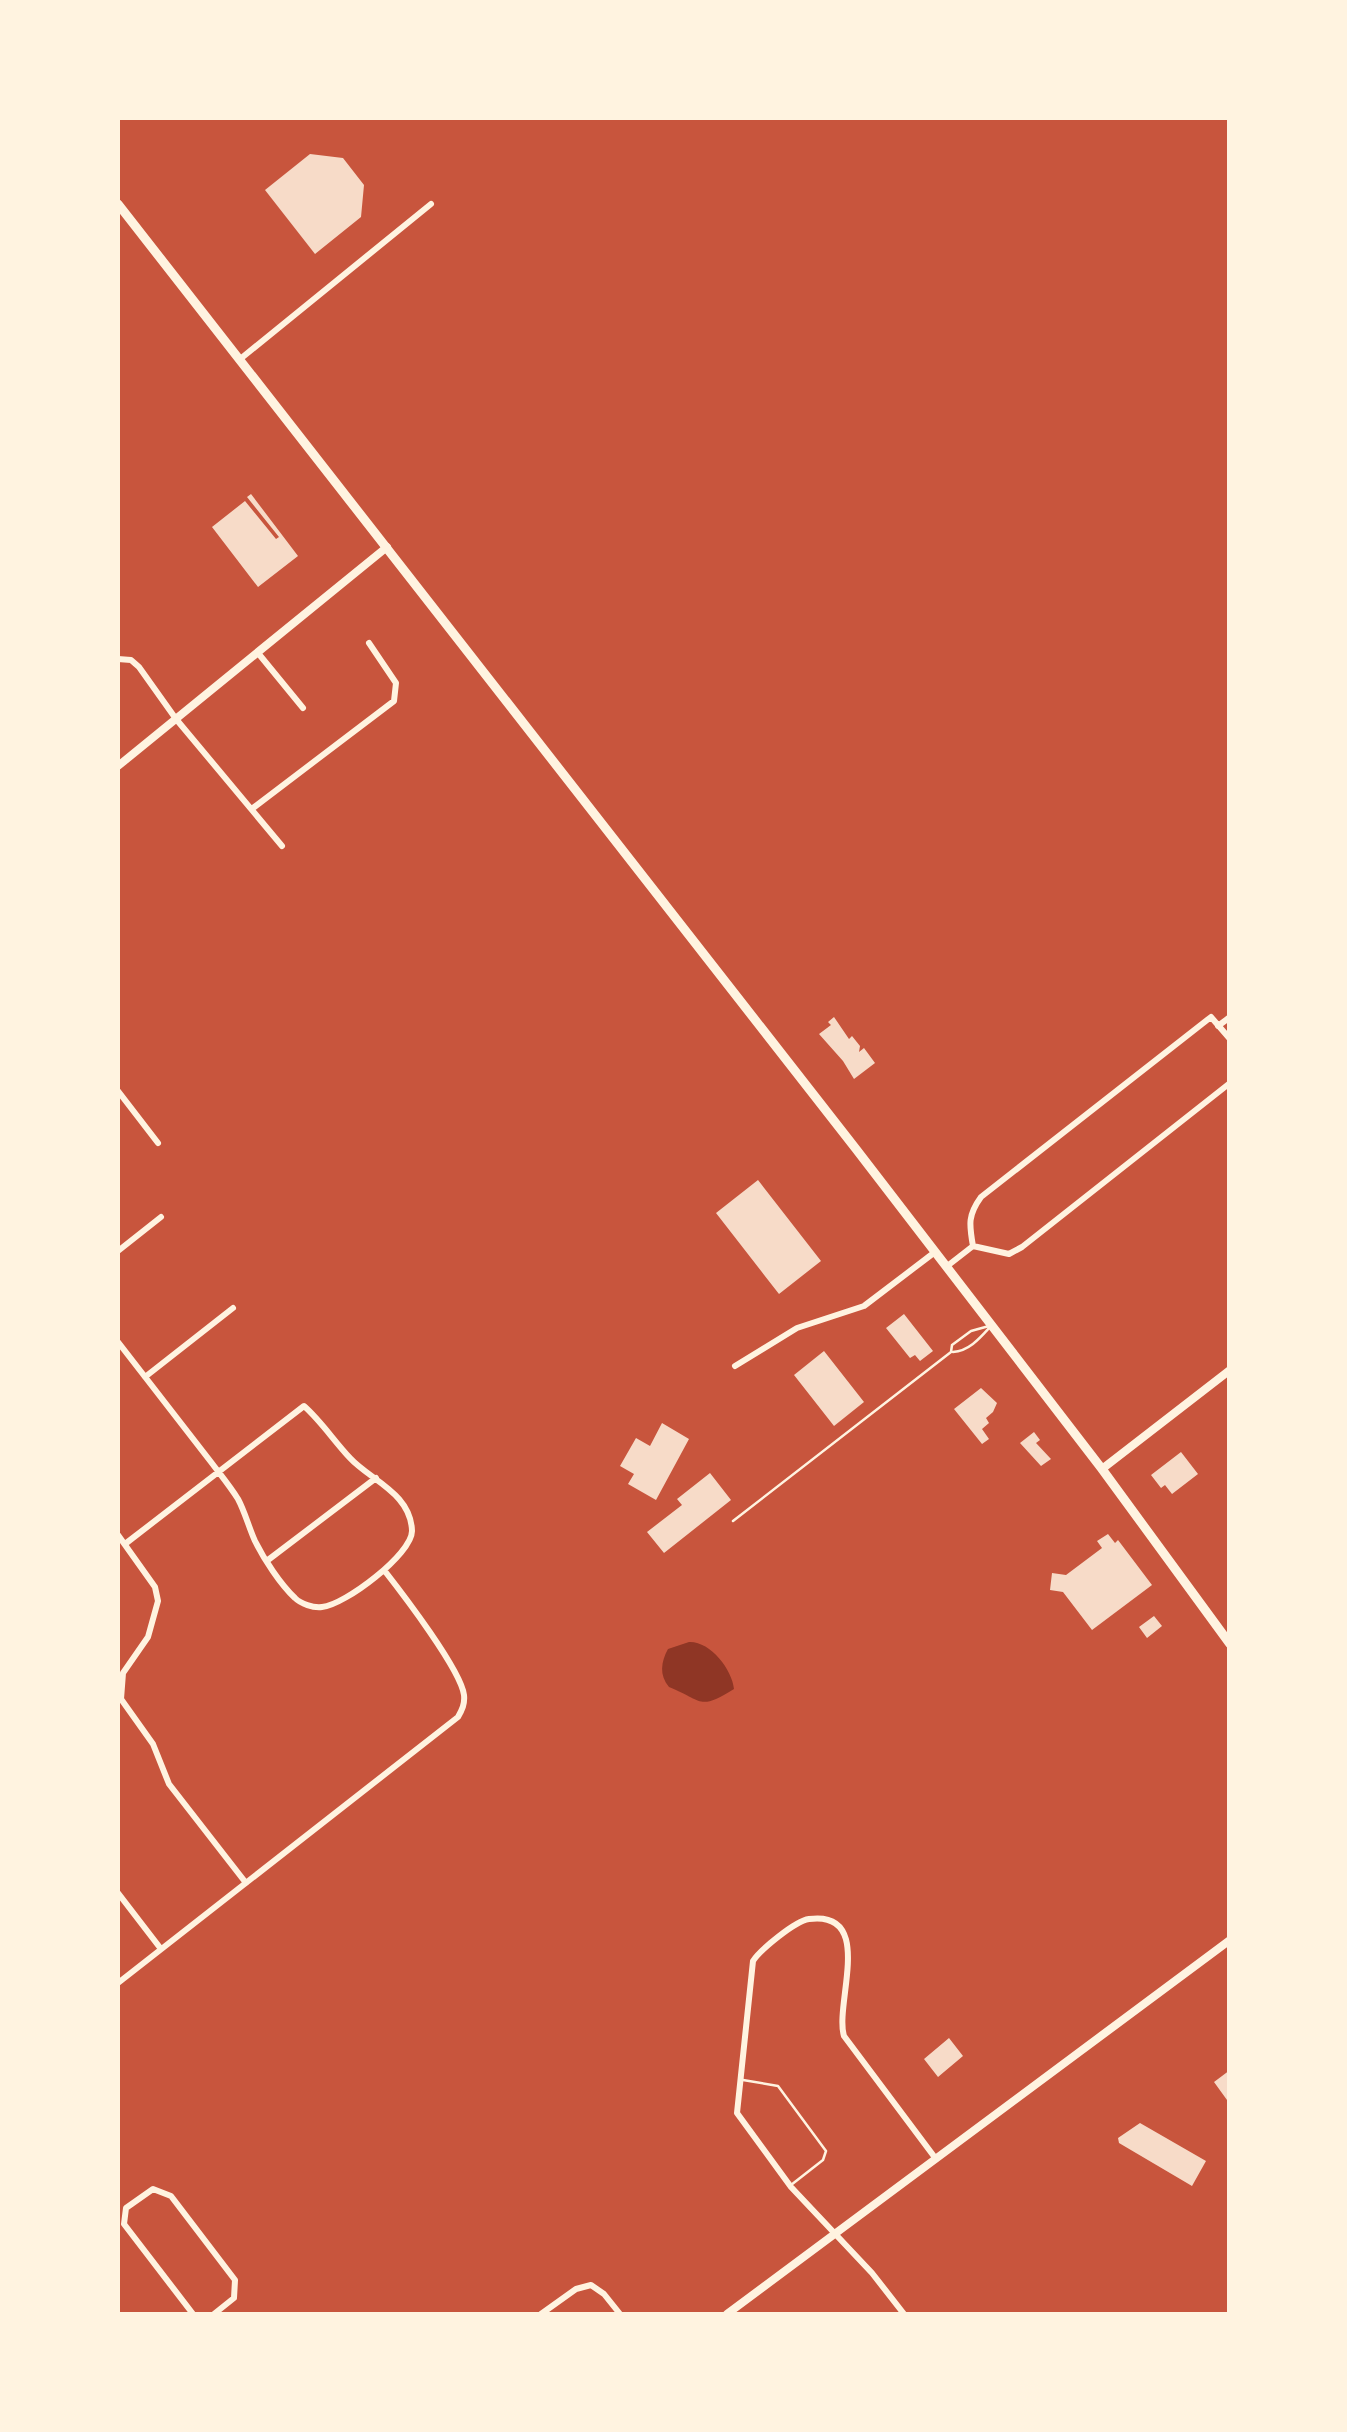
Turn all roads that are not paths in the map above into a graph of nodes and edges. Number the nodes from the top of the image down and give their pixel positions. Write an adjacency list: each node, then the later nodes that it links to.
1 (118, 204): 3 (main road)
2 (431, 204): 3 (street)
3 (239, 360): 4 (main road)
4 (387, 547): 6 (street); 22 (main road)
5 (369, 643): 11 (street)
6 (258, 653): 8 (street); 9 (street)
7 (118, 659): 9 (street)
8 (303, 708)
9 (176, 719): 10 (street); 11 (street)
10 (118, 766)
11 (254, 808): 12 (street)
12 (282, 846)
13 (1230, 1017): 14 (street)
14 (1218, 1026): 15 (street); 20 (street)
15 (1230, 1039)
16 (1230, 1083): 20 (street)
17 (118, 1091): 18 (street)
18 (158, 1143)
19 (161, 1217): 21 (street)
20 (973, 1246): 23 (street)
21 (118, 1251)
22 (935, 1252): 23 (main road); 28 (street)
23 (946, 1267): 25 (main road)
24 (233, 1308): 30 (street)
25 (991, 1325): 27 (lane); 27 (lane); 31 (main road)
26 (118, 1342): 30 (street)
27 (951, 1352): 34 (lane)
28 (735, 1366)
29 (1230, 1370): 31 (street)
30 (145, 1377): 32 (street)
31 (1102, 1469): 39 (main road)
32 (217, 1471): 33 (street); 36 (street); 37 (street)
33 (376, 1478): 37 (street); 38 (street)
34 (733, 1521)
35 (118, 1536): 36 (street)
36 (124, 1544): 40 (street)
37 (268, 1560): 38 (street)
38 (384, 1570): 40 (street)
39 (1230, 1644)
40 (246, 1883): 43 (street)
41 (118, 1894): 43 (street)
42 (1230, 1940): 46 (street)
43 (161, 1949): 44 (street)
44 (118, 1982)
45 (738, 2080): 46 (street); 47 (street); 47 (lane)
46 (936, 2159): 48 (street)
47 (790, 2186): 48 (street)
48 (834, 2233): 53 (street); 54 (street)
49 (192, 2314): 50 (street)
50 (214, 2314)
51 (541, 2314): 52 (street)
52 (620, 2314)
53 (727, 2314)
54 (904, 2314)

